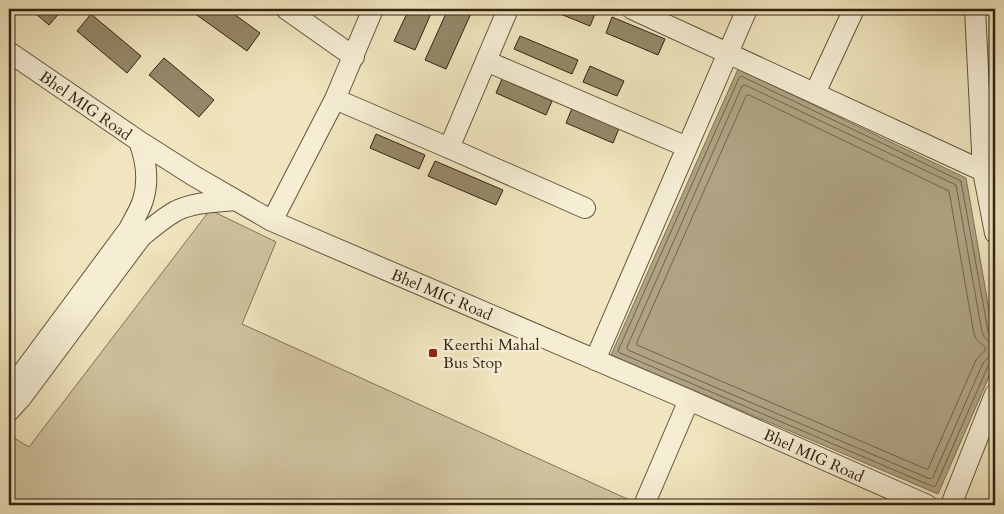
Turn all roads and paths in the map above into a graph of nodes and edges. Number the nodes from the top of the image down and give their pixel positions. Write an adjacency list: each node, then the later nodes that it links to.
1 (373, 9): 10 (street)
2 (508, 9): 11 (street)
3 (632, 9): 9 (street)
4 (747, 9): 9 (street)
5 (854, 9): 12 (street)
6 (975, 9): 17 (street)
7 (290, 10): 10 (street)
8 (9, 52): 14 (street, Bhel MIG Road)
9 (728, 52): 12 (street); 15 (street)
10 (354, 56): 13 (street)
11 (486, 61): 15 (street); 16 (street)
12 (815, 93): 17 (street)
13 (335, 99): 16 (street); 20 (street)
14 (139, 141): 18 (street, Bhel MIG Road); 23 (street)
15 (687, 147): 22 (street)
16 (449, 148): 19 (street)
17 (989, 171): 21 (street)
18 (235, 200): 20 (street, Bhel MIG Road); 26 (street)
19 (585, 208)
20 (272, 221): 22 (street, Bhel MIG Road)
21 (995, 232)
22 (595, 360): 25 (street, Bhel MIG Road)
23 (9, 391)
24 (995, 394): 29 (street)
25 (689, 400): 27 (street); 28 (street, Bhel MIG Road)
26 (9, 411)
27 (644, 505)
28 (927, 505)
29 (951, 505)

